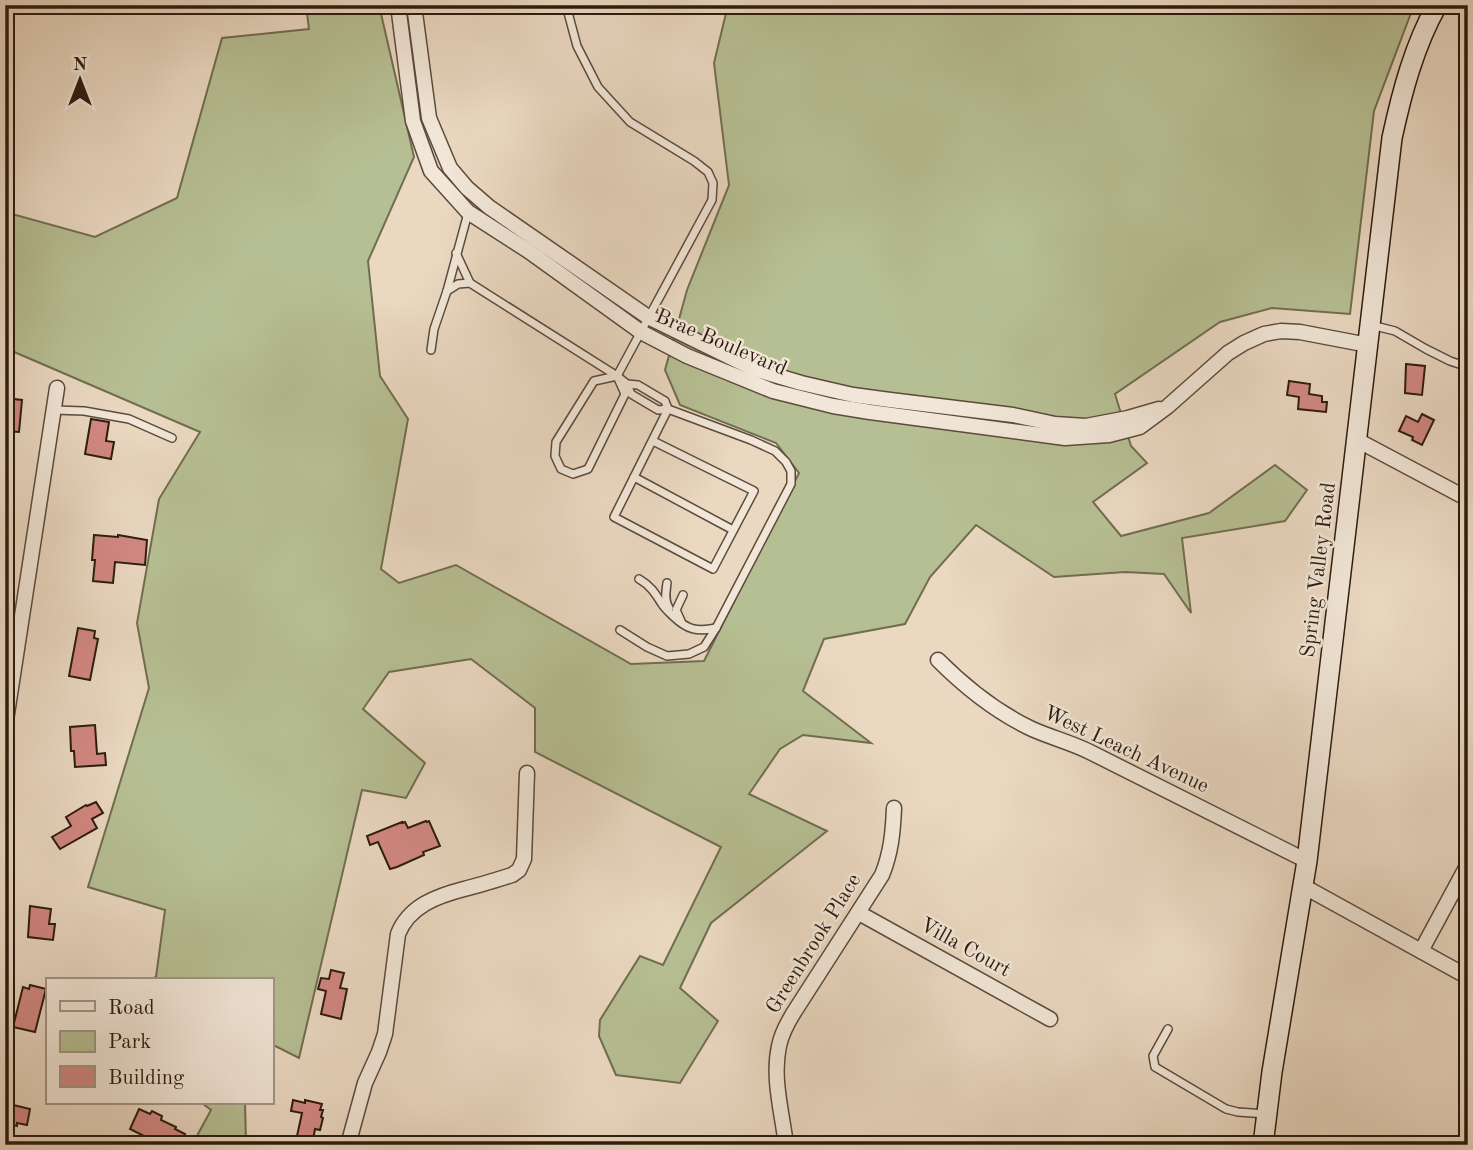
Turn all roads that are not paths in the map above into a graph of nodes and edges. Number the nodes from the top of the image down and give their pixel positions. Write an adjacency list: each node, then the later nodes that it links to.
1 (398, 5): 5 (street, Brae Boulevard)
2 (414, 5): 9 (street, Brae Boulevard)
3 (566, 5): 9 (lane)
4 (1437, 5): 11 (street, Spring Valley Road)
5 (468, 212): 6 (lane); 10 (street, Brae Boulevard)
6 (456, 253): 7 (lane); 8 (lane)
7 (470, 283): 8 (lane); 14 (lane)
8 (447, 291): 12 (lane)
9 (648, 317): 10 (lane); 16 (street, Brae Boulevard)
10 (641, 332): 14 (lane); 16 (street, Brae Boulevard)
11 (1369, 335): 13 (lane); 16 (street, Brae Boulevard); 20 (street, Spring Valley Road)
12 (431, 350)
13 (1468, 367)
14 (617, 376): 14 (lane); 17 (lane)
15 (57, 388): 18 (street)
16 (1167, 407)
17 (668, 409): 21 (lane); 29 (lane)
18 (54, 410): 19 (lane); 32 (street)
19 (172, 438)
20 (1357, 440): 23 (street); 35 (street, Spring Valley Road)
21 (653, 441): 22 (lane); 24 (lane)
22 (634, 477): 24 (lane); 24 (lane)
23 (1468, 499)
24 (733, 530)
25 (639, 579): 28 (lane)
26 (667, 583): 28 (lane)
27 (683, 595): 28 (lane)
28 (683, 625): 29 (lane)
29 (716, 628): 30 (lane)
30 (620, 631)
31 (938, 660): 35 (street, West Leach Avenue)
32 (5, 727)
33 (527, 773): 44 (street)
34 (894, 808): 38 (street, Greenbrook Place)
35 (1307, 861): 37 (street, Spring Valley Road)
36 (1468, 863): 39 (street)
37 (1303, 886): 39 (street); 43 (street, Spring Valley Road)
38 (859, 913): 41 (street, Villa Court); 45 (street, Greenbrook Place)
39 (1421, 951): 40 (street)
40 (1468, 977)
41 (1050, 1019)
42 (1168, 1029): 43 (lane)
43 (1266, 1114): 46 (street, Spring Valley Road)
44 (348, 1145)
45 (786, 1145)
46 (1263, 1145)

